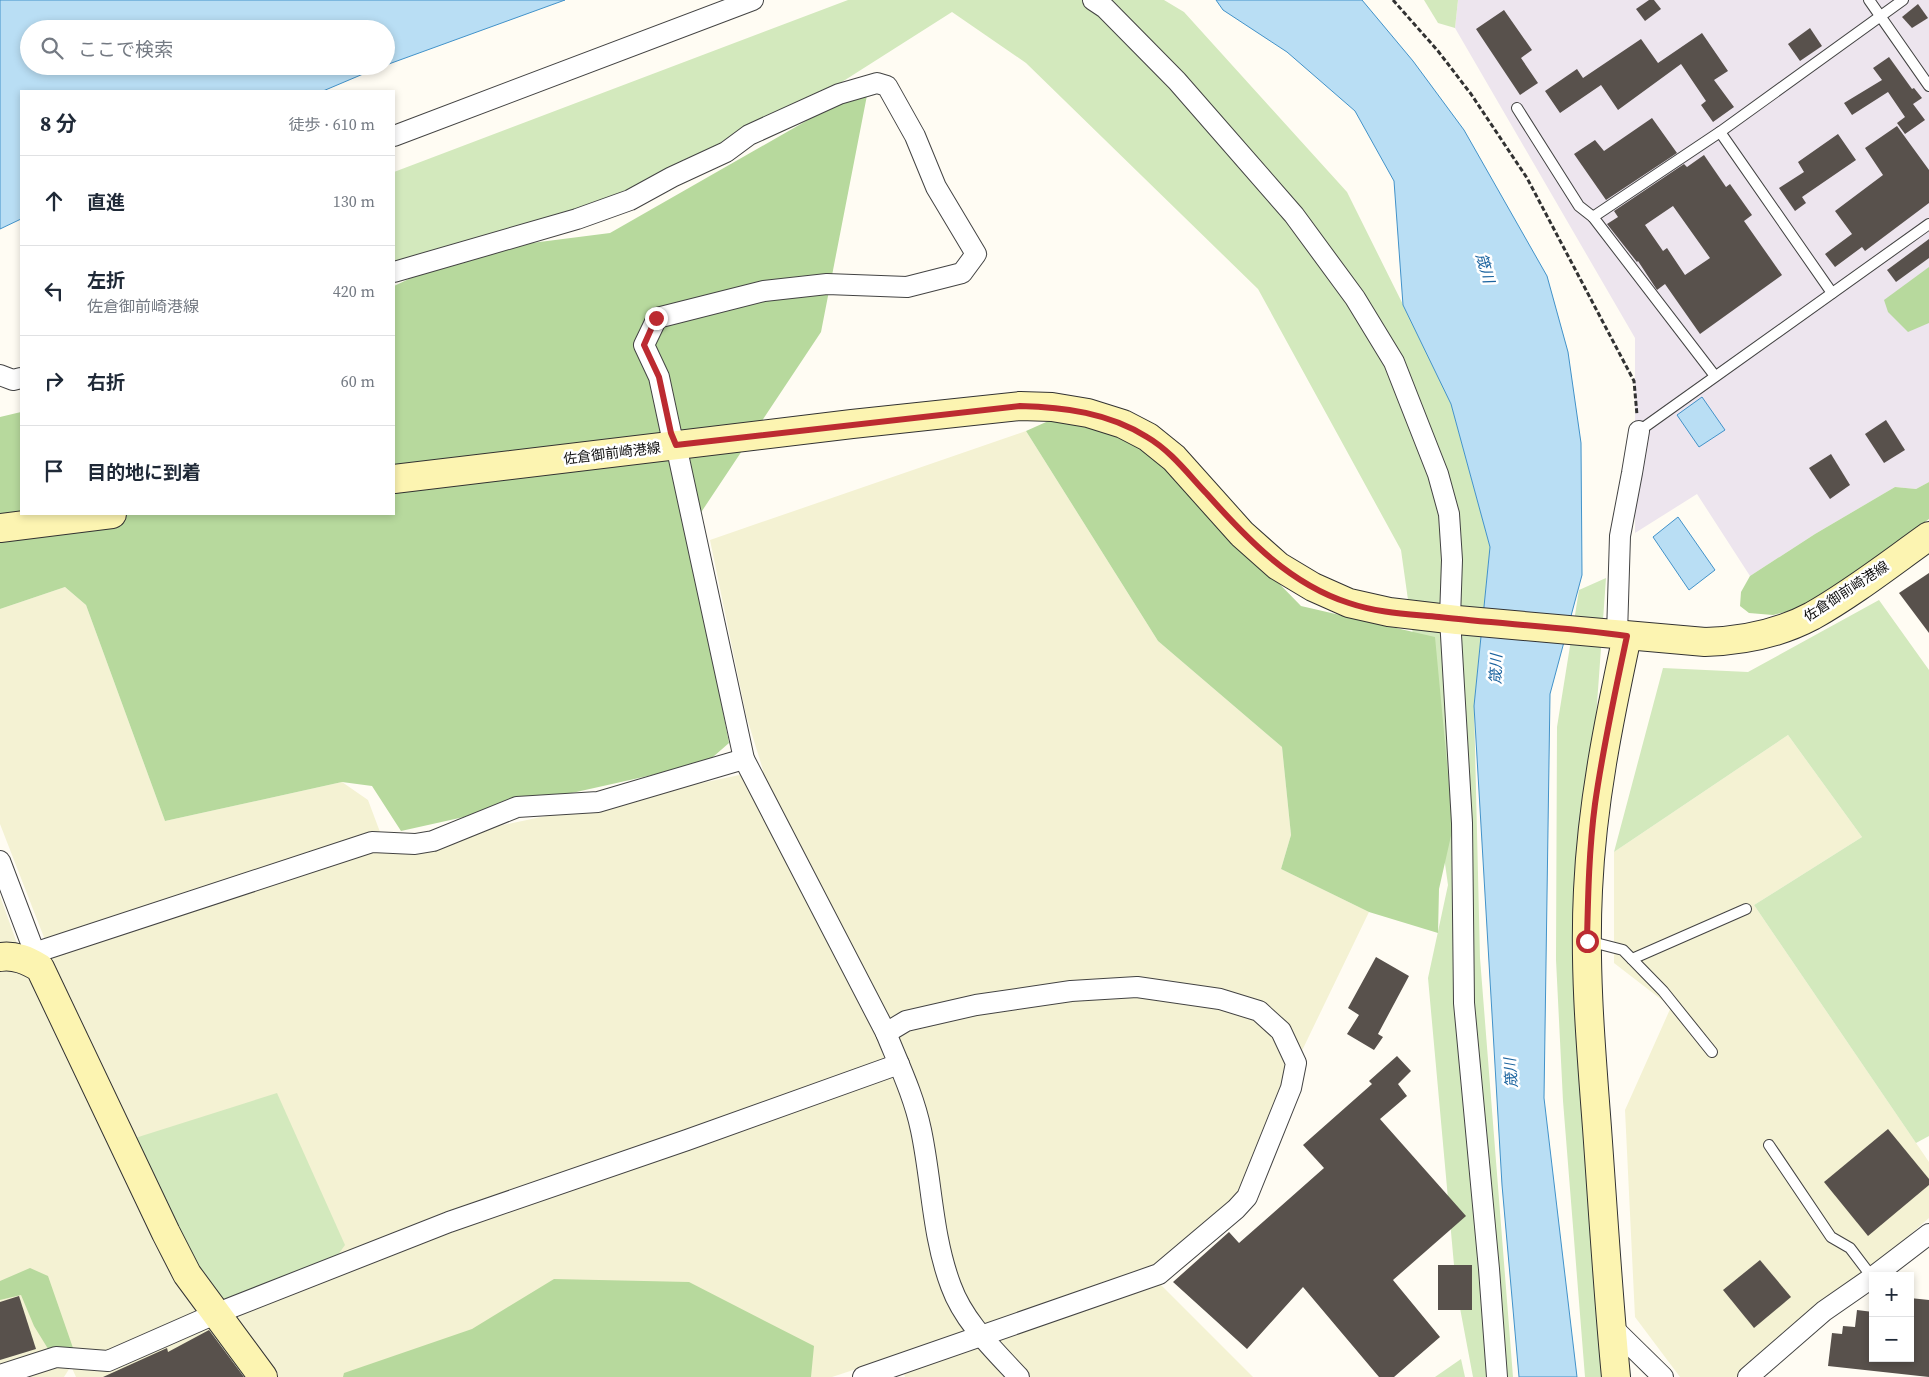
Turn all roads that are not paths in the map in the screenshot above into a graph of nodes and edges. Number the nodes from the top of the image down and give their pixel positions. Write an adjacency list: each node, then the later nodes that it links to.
1 (753, 0): 9 (street)
2 (1093, 0): 23 (street)
3 (1869, 0): 5 (lane)
4 (1903, 0): 5 (lane)
5 (1880, 16): 6 (lane); 8 (lane)
6 (1929, 86)
7 (1517, 108): 10 (lane)
8 (1720, 132): 10 (lane); 13 (lane)
9 (395, 136)
10 (1593, 217): 15 (lane)
11 (1929, 224): 13 (lane)
12 (395, 272): 18 (street)
13 (1832, 293): 15 (lane)
14 (0, 375): 16 (street)
15 (1715, 376): 17 (lane)
16 (20, 378)
17 (1639, 431): 24 (street)
18 (676, 445): 19 (main road, 佐倉御前崎港線); 23 (main road, 佐倉御前崎港線); 25 (street)
19 (395, 480)
20 (104, 515): 21 (main road)
21 (0, 528)
22 (1929, 536): 24 (main road, 佐倉御前崎港線)
23 (1453, 619): 24 (main road, 佐倉御前崎港線); 47 (street)
24 (1622, 635): 28 (main road)
25 (744, 759): 31 (street); 32 (street)
26 (0, 860): 31 (street)
27 (1746, 909): 30 (lane)
28 (1587, 941): 30 (lane); 41 (main road)
29 (0, 956): 31 (main road)
30 (1632, 959): 33 (lane)
31 (37, 960): 40 (main road)
32 (886, 1033): 34 (street); 42 (street)
33 (1712, 1052)
34 (899, 1064): 40 (street); 42 (street)
35 (1768, 1145): 37 (lane)
36 (1929, 1234): 38 (street)
37 (1869, 1272)
38 (1880, 1272)
39 (1869, 1280): 50 (street)
40 (215, 1314): 43 (street); 44 (main road)
41 (1611, 1326): 48 (main road); 49 (street)
42 (981, 1335): 45 (street); 46 (street)
43 (0, 1375)
44 (263, 1377)
45 (863, 1377)
46 (1019, 1377)
47 (1497, 1377)
48 (1616, 1377)
49 (1663, 1377)
50 (1748, 1377)

